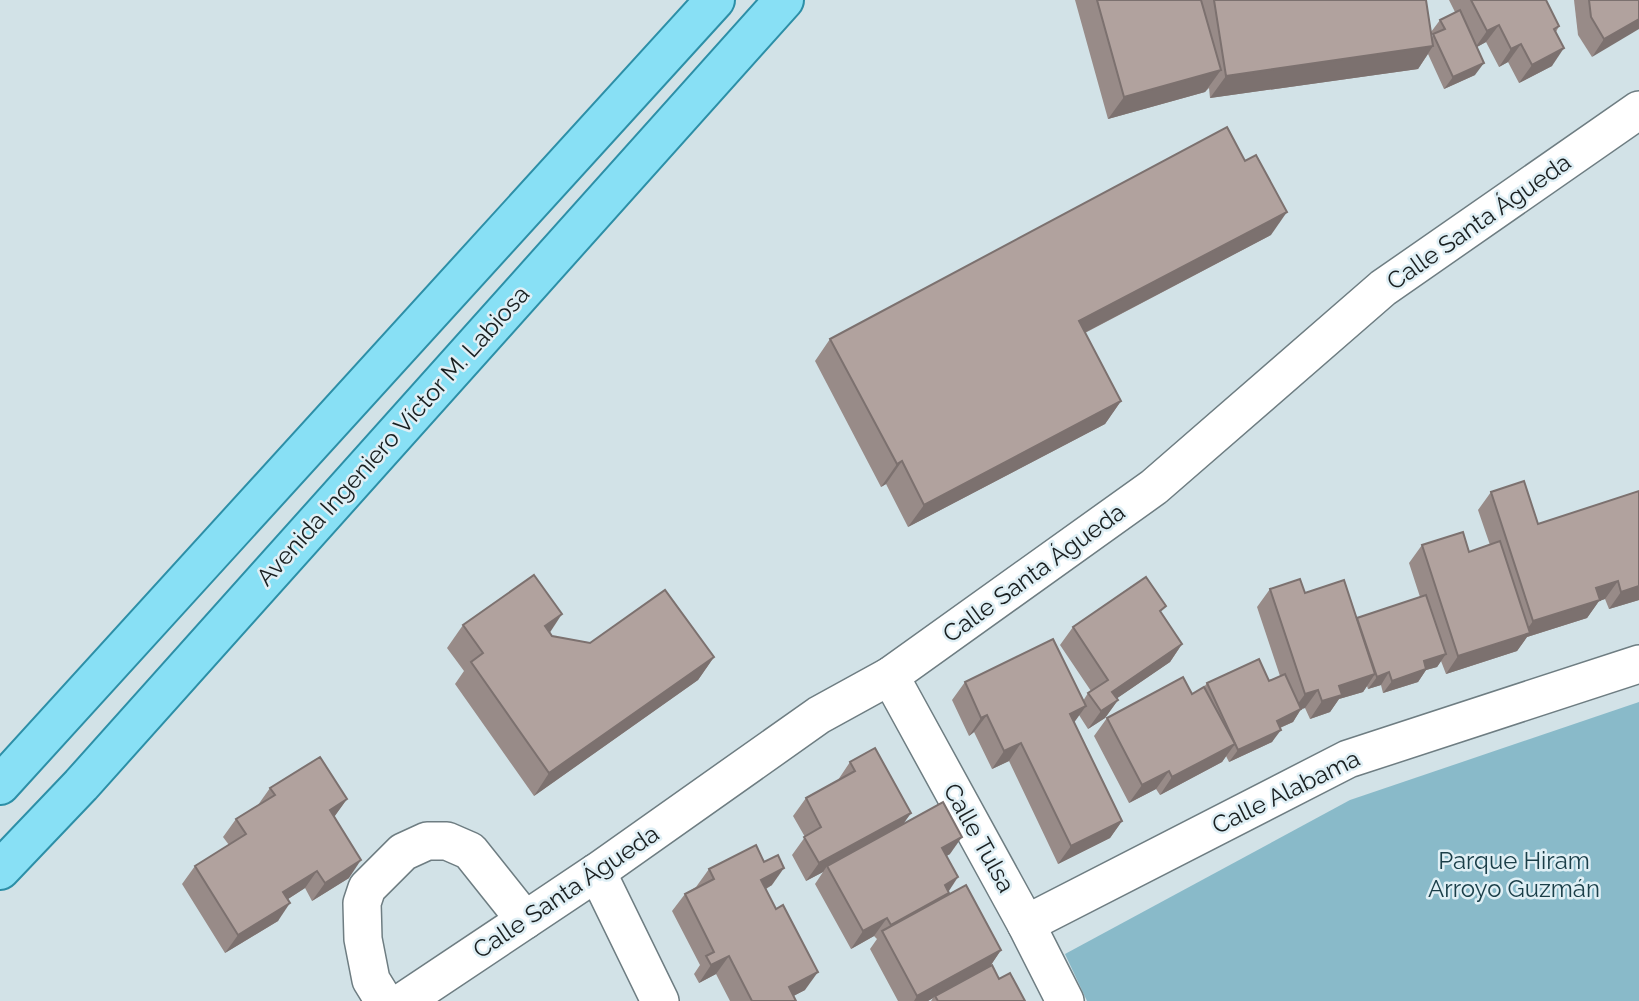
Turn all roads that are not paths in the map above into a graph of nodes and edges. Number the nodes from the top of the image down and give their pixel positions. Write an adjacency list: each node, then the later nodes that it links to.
1 (715, 0): 6 (main road)
2 (784, 0): 7 (main road, Avenida Ingeniero Víctor M. Labiosa)
3 (1639, 110): 5 (street, Calle Santa Águeda)
4 (1639, 664): 10 (street, Calle Alabama)
5 (890, 676): 8 (street, Calle Santa Águeda); 10 (street, Calle Tulsa)
6 (0, 785)
7 (0, 870)
8 (597, 872): 9 (street, Calle Santa Águeda); 13 (street)
9 (525, 920): 11 (street); 12 (street, Calle Santa Águeda)
10 (1026, 924): 14 (street, Calle Tulsa)
11 (384, 1001)
12 (404, 1001)
13 (660, 1001)
14 (1065, 1001)

